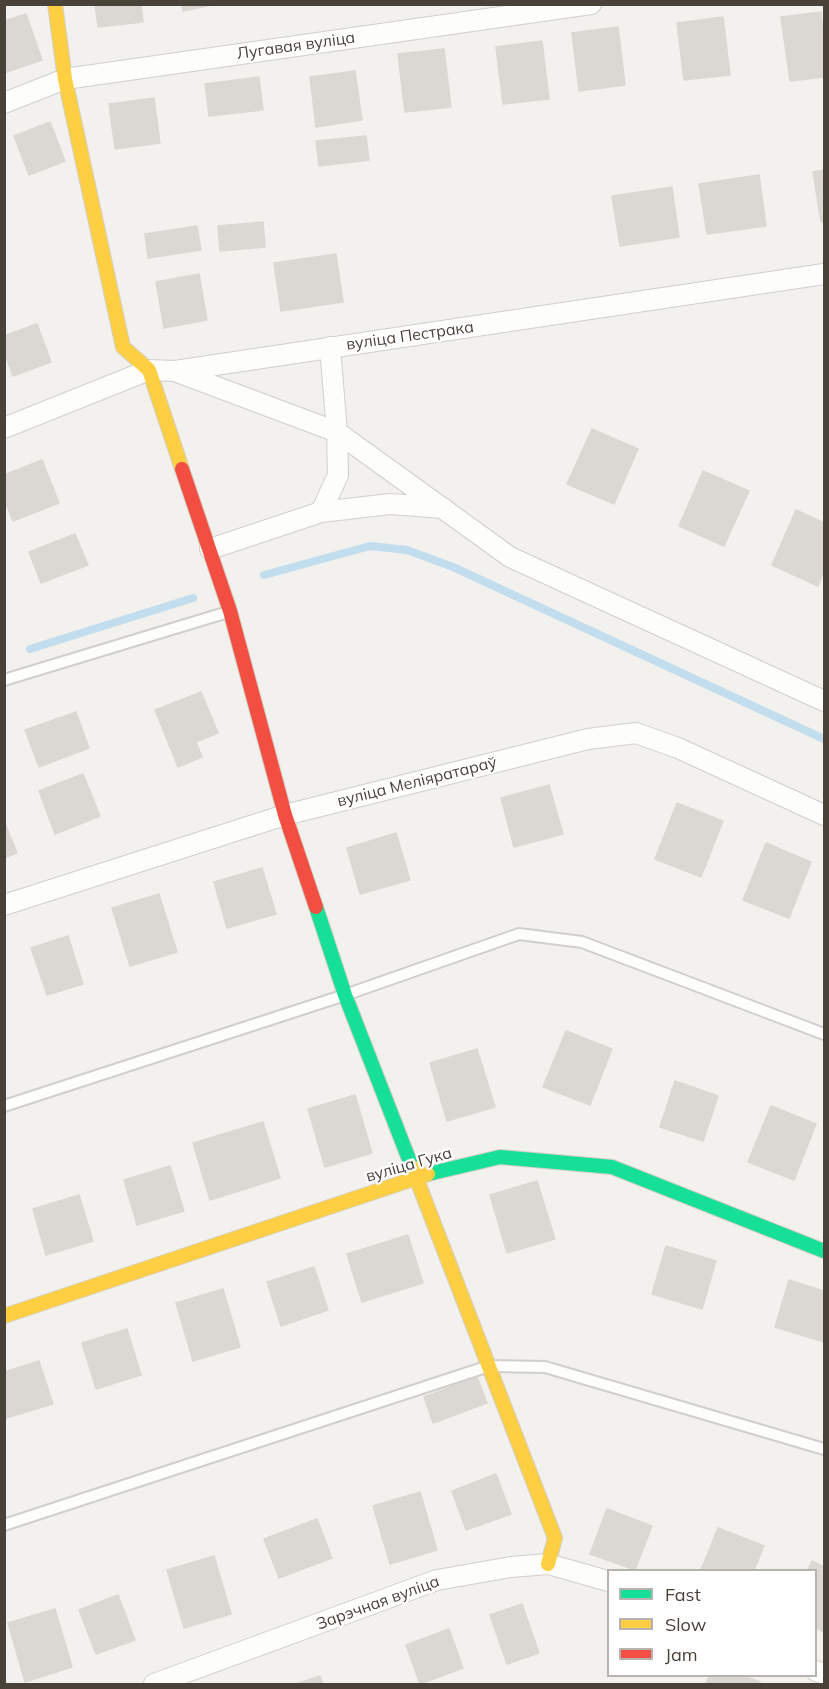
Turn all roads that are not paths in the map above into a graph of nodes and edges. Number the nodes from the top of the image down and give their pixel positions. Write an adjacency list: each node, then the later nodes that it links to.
1 (55, 4): 3 (street)
2 (591, 4): 3 (street, Лугавая вуліца)
3 (65, 79): 4 (street, Лугавая вуліца); 7 (street)
4 (4, 103)
5 (825, 274): 6 (street, вуліца Пестрака)
6 (330, 347): 8 (street, вуліца Пестрака); 10 (street)
7 (149, 369): 8 (street, вуліца Пестрака); 9 (street, вуліца Пестрака); 13 (street)
8 (175, 371): 10 (street)
9 (4, 428)
10 (337, 432): 11 (street); 12 (street)
11 (444, 508): 12 (street); 16 (street)
12 (321, 512): 13 (street)
13 (210, 549): 14 (street)
14 (230, 611): 15 (lane); 17 (street)
15 (4, 680)
16 (825, 700)
17 (285, 815): 18 (street, вуліца Меліяратараў); 19 (street, вуліца Меліяратараў); 20 (street)
18 (825, 815)
19 (4, 905)
20 (345, 995): 21 (lane); 22 (lane); 23 (street)
21 (825, 1034)
22 (4, 1106)
23 (416, 1177): 24 (street, вуліца Гука); 25 (street, вуліца Гука); 26 (street)
24 (825, 1251)
25 (4, 1316)
26 (489, 1366): 27 (lane); 28 (lane); 29 (street)
27 (825, 1449)
28 (4, 1525)
29 (549, 1564): 30 (street, Зарэчная вуліца); 31 (street, Зарэчная вуліца)
30 (607, 1580)
31 (154, 1684)

